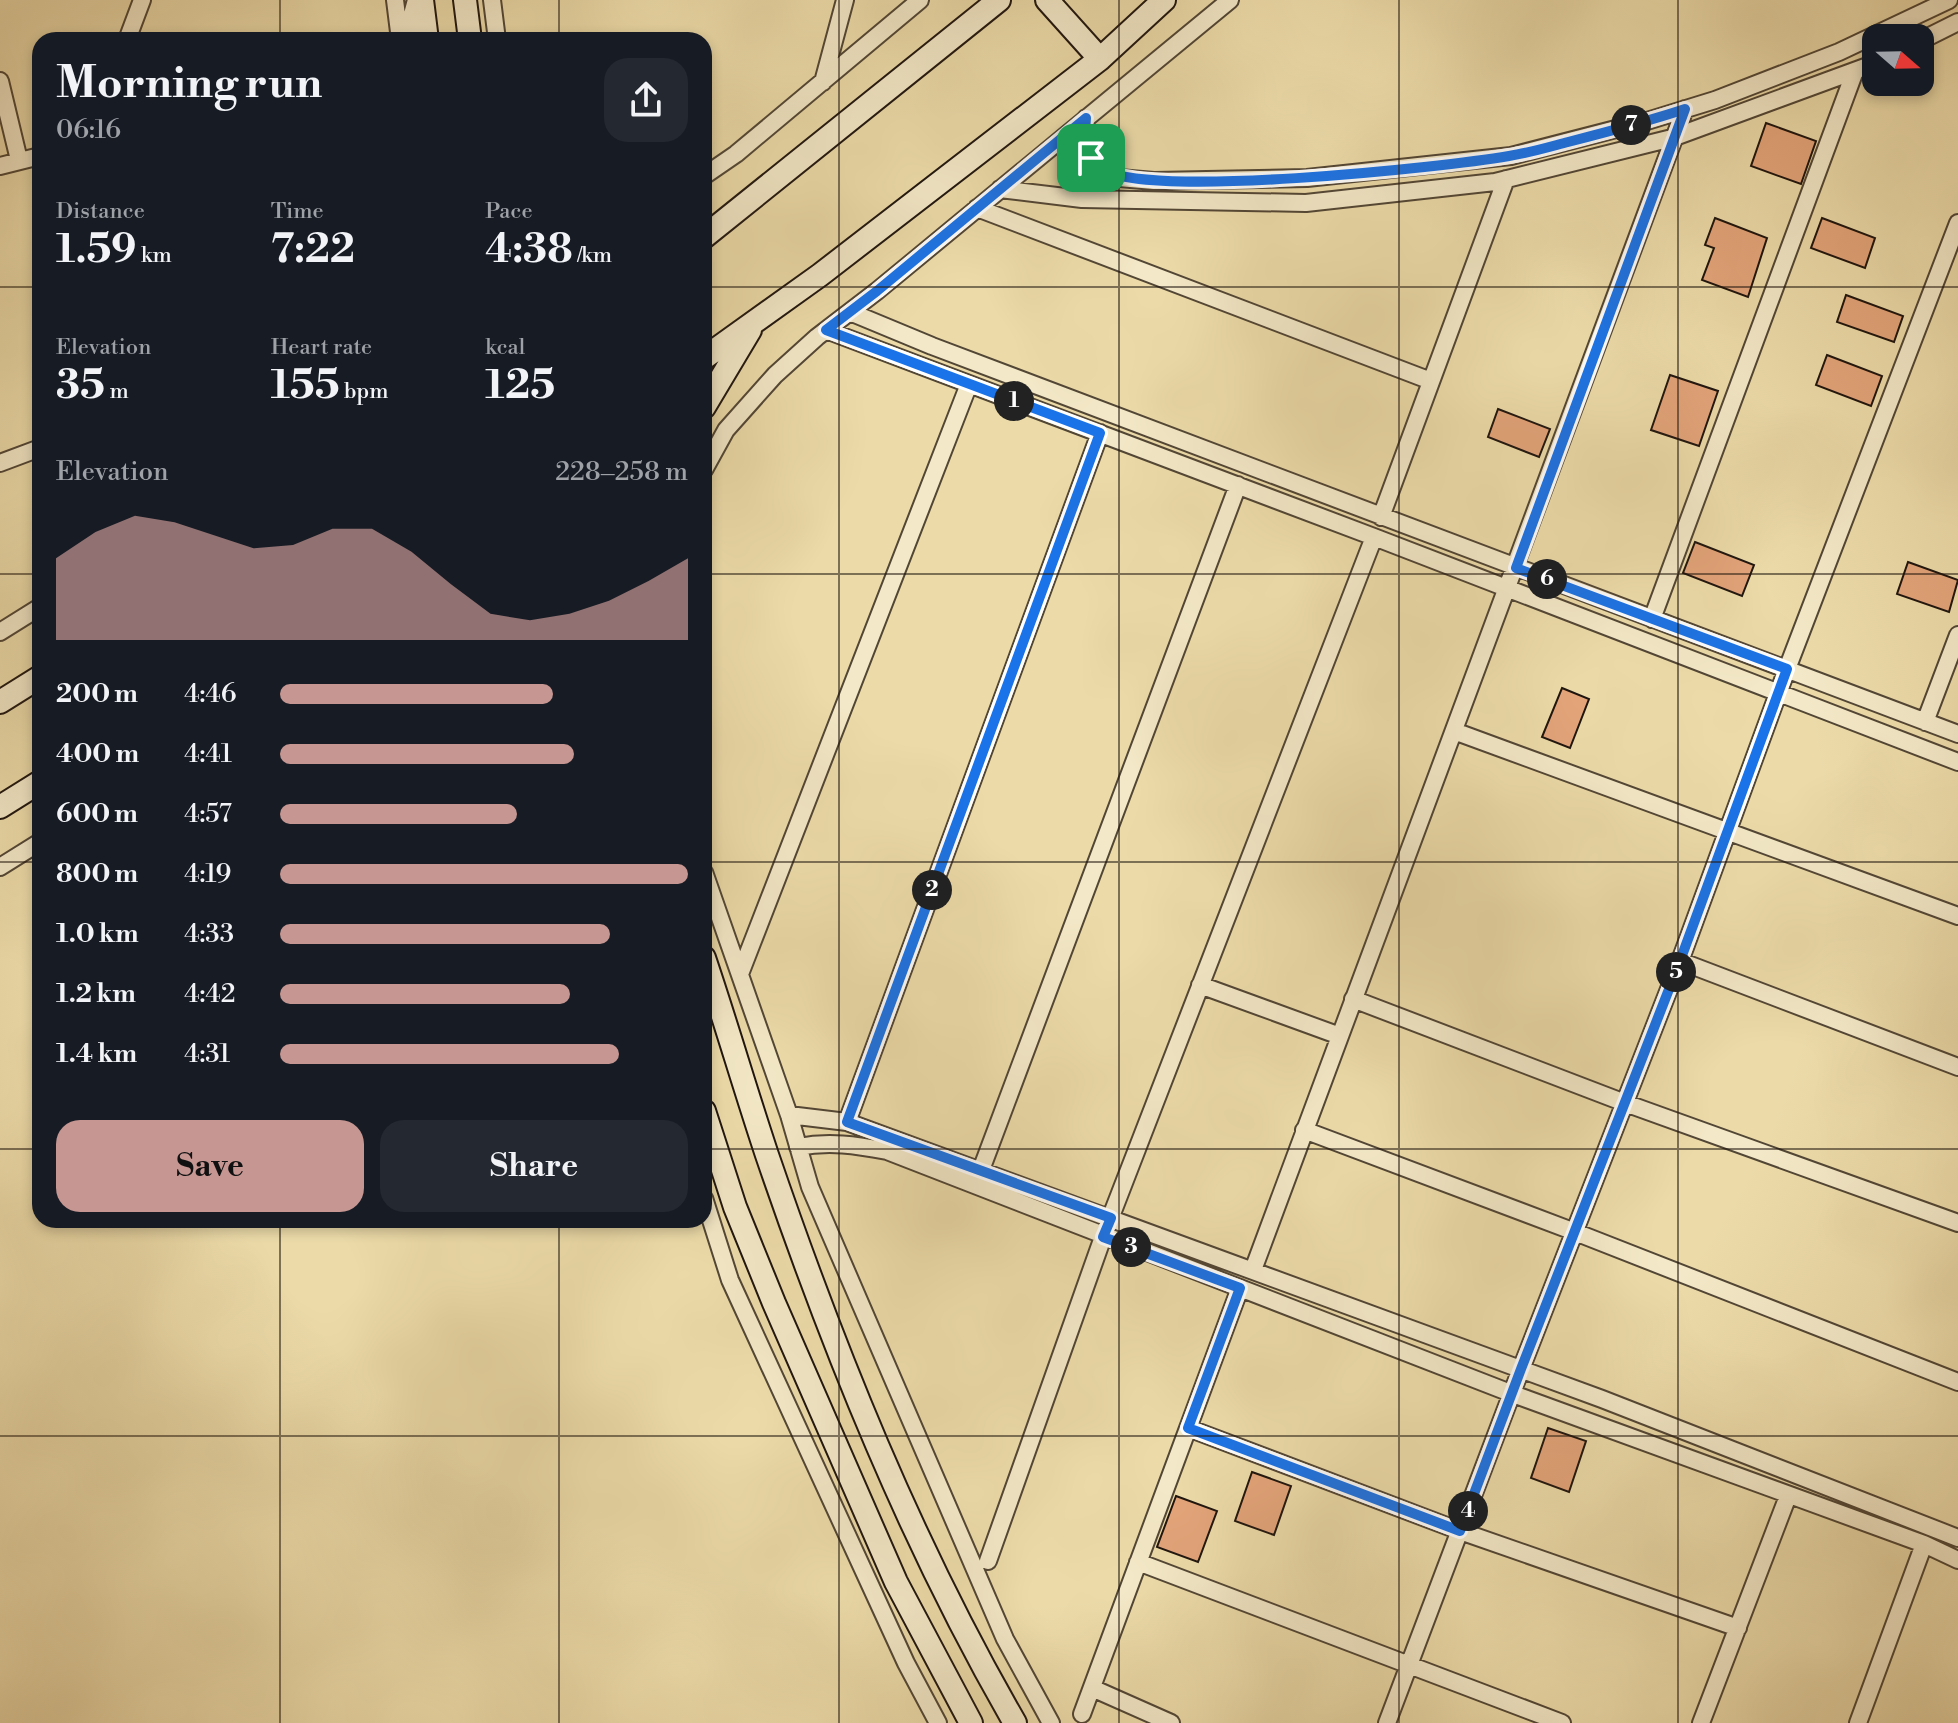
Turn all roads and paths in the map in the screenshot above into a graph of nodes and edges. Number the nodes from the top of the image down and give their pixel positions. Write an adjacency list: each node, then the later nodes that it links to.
1 (142, 0): 14 (street)
2 (395, 0): 15 (street)
3 (419, 0): 16 (street); 17 (main road)
4 (465, 0): 18 (main road)
5 (492, 0): 19 (street)
6 (845, 0): 25 (street)
7 (920, 0): 25 (street)
8 (999, 0): 37 (main road)
9 (1047, 0): 21 (main road)
10 (1164, 0): 21 (main road)
11 (1230, 0): 27 (street)
12 (1949, 0): 26 (street)
13 (1958, 22): 20 (street)
14 (130, 32)
15 (401, 32)
16 (405, 32)
17 (425, 32)
18 (469, 32)
19 (496, 32)
20 (1934, 34)
21 (1100, 59): 39 (main road)
22 (1862, 68): 23 (street)
23 (1855, 71): 28 (street); 55 (street)
24 (0, 81): 30 (street)
25 (823, 82): 32 (street)
26 (1685, 109): 27 (street); 28 (street)
27 (1086, 118): 34 (street)
28 (1672, 138): 33 (street); 52 (street)
29 (32, 158): 30 (street)
30 (19, 160): 31 (street)
31 (0, 166)
32 (712, 170)
33 (1506, 179): 34 (street); 42 (street)
34 (1000, 189): 35 (street)
35 (977, 208): 38 (street); 42 (street)
36 (1958, 223): 58 (street)
37 (712, 229)
38 (850, 312): 40 (street); 50 (street)
39 (755, 322): 41 (main road); 44 (main road)
40 (826, 330): 43 (street); 47 (street)
41 (712, 352)
42 (1431, 381): 50 (street)
43 (969, 384): 45 (street); 74 (street)
44 (712, 394)
45 (1100, 433): 49 (street); 82 (street)
46 (32, 451): 48 (street)
47 (712, 455)
48 (0, 463)
49 (1238, 485): 51 (street); 86 (street)
50 (1381, 517): 52 (street)
51 (1374, 537): 53 (street); 76 (street)
52 (1516, 568): 53 (street); 55 (street)
53 (1508, 588): 60 (street); 63 (street)
54 (32, 612): 56 (street)
55 (1652, 619): 58 (street)
56 (0, 632)
57 (1958, 635): 62 (street)
58 (1787, 669): 60 (street); 62 (street)
59 (32, 682): 61 (main road)
60 (1779, 693): 65 (street); 68 (street)
61 (0, 702)
62 (1925, 722): 64 (street)
63 (1454, 731): 68 (street); 77 (street)
64 (1958, 734)
65 (1958, 762)
66 (32, 787): 67 (main road)
67 (0, 807)
68 (1728, 832): 72 (street); 73 (street)
69 (32, 847): 70 (street)
70 (0, 867)
71 (712, 895): 74 (street)
72 (1958, 916)
73 (1680, 961): 79 (street); 80 (street)
74 (740, 974): 81 (street)
75 (712, 983): 111 (main road)
76 (1200, 985): 78 (street); 87 (street)
77 (1353, 999): 78 (street); 80 (street)
78 (1340, 1036): 83 (street)
79 (1958, 1067)
80 (1625, 1103): 89 (street); 90 (street)
81 (789, 1115): 82 (street); 85 (street)
82 (847, 1122): 86 (street)
83 (1304, 1130): 90 (street); 92 (street)
84 (712, 1136): 110 (main road)
85 (798, 1147): 91 (street); 112 (street)
86 (981, 1170): 87 (street)
87 (1111, 1218): 91 (street); 92 (street)
88 (712, 1223): 109 (street)
89 (1958, 1223)
90 (1575, 1232): 94 (street); 95 (street)
91 (1103, 1237): 93 (street); 103 (street)
92 (1253, 1270): 94 (street)
93 (1240, 1288): 96 (street); 97 (street)
94 (1521, 1369): 96 (street); 100 (street)
95 (1958, 1382)
96 (1513, 1394): 98 (street); 99 (street)
97 (1188, 1428): 99 (street); 104 (street)
98 (1788, 1496): 101 (street); 105 (street)
99 (1460, 1531): 105 (street); 106 (street)
100 (1958, 1538)
101 (1924, 1544): 102 (street); 117 (street)
102 (1958, 1560)
103 (988, 1561)
104 (1138, 1562): 106 (street); 107 (street)
105 (1738, 1628): 116 (street)
106 (1409, 1666): 114 (street); 115 (street)
107 (1092, 1688): 108 (street); 113 (street)
108 (1082, 1714)
109 (938, 1723)
110 (971, 1723)
111 (1015, 1723)
112 (1051, 1723)
113 (1171, 1723)
114 (1387, 1723)
115 (1562, 1723)
116 (1701, 1723)
117 (1858, 1723)

